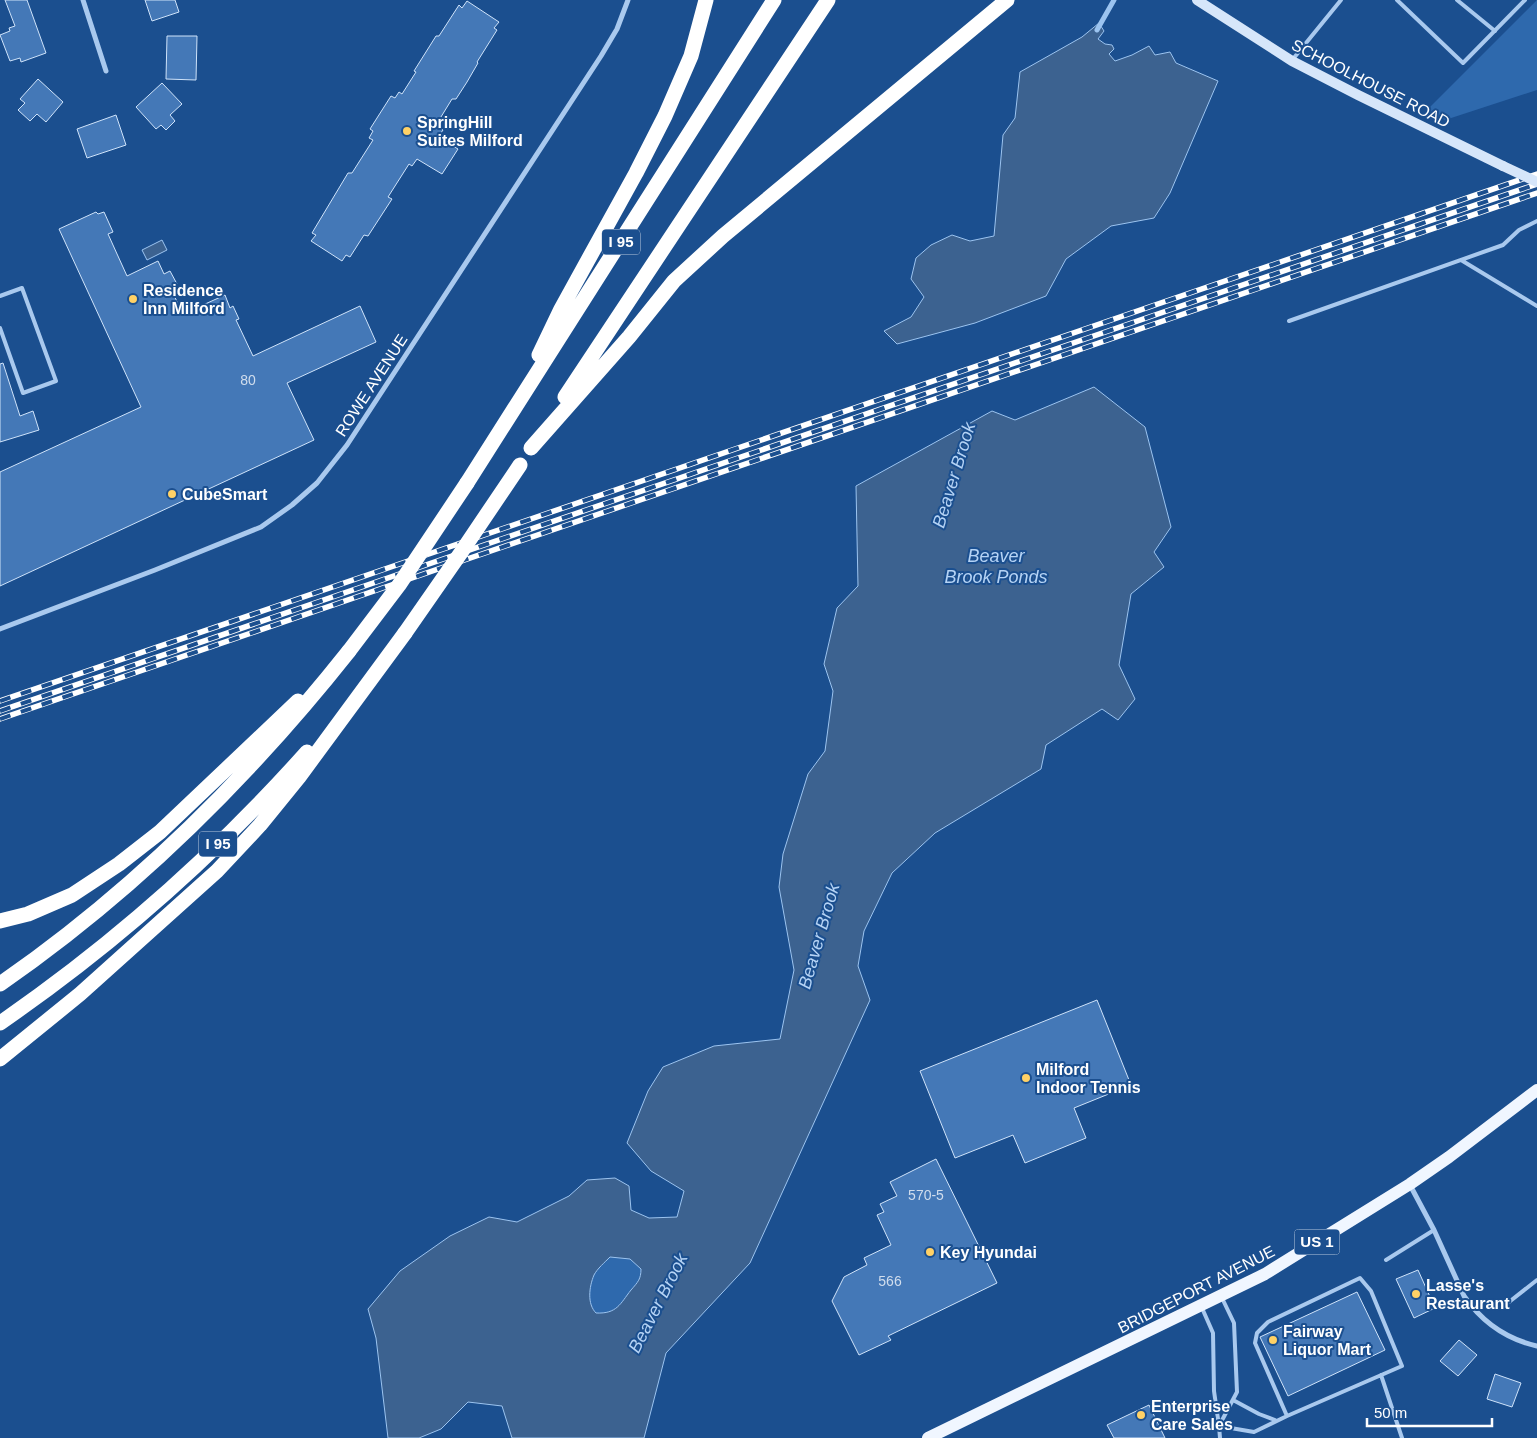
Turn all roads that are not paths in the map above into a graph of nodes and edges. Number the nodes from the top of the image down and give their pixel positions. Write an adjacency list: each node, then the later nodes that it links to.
1 (83, 0): 14 (street)
2 (628, 0): 24 (street, ROWE AVENUE)
3 (706, 0): 22 (highway)
4 (774, 0): 22 (highway, I 95)
5 (828, 0): 23 (highway, I 95)
6 (1007, 0): 23 (highway)
7 (1196, 0): 13 (main road, SCHOOLHOUSE ROAD)
8 (1341, 0): 13 (lane)
9 (1396, 0): 12 (lane)
10 (1458, 0): 12 (lane)
11 (1525, 0): 12 (lane)
12 (1495, 32)
13 (1292, 61): 15 (main road, SCHOOLHOUSE ROAD, bridge)
14 (106, 71)
15 (1537, 182)
16 (1537, 221): 17 (lane)
17 (1461, 260): 19 (lane); 20 (lane)
18 (0, 296): 21 (lane)
19 (1537, 306)
20 (1289, 321)
21 (0, 328)
22 (505, 424): 26 (highway, I 95, bridge)
23 (530, 448): 25 (highway, I 95, bridge)
24 (0, 629)
25 (405, 633): 29 (highway, I 95); 30 (highway)
26 (349, 651): 27 (highway); 28 (highway, I 95)
27 (0, 921)
28 (0, 984)
29 (0, 1023)
30 (0, 1059)
31 (1537, 1090): 32 (main road, BRIDGEPORT AVENUE / US 1)
32 (1410, 1184): 33 (street); 36 (main road, BRIDGEPORT AVENUE / US 1)
33 (1434, 1230): 34 (lane); 39 (street)
34 (1386, 1260)
35 (1537, 1280): 37 (lane)
36 (1221, 1296): 38 (main road, BRIDGEPORT AVENUE / US 1); 41 (lane)
37 (1509, 1302)
38 (1201, 1306): 44 (lane); 45 (main road, BRIDGEPORT AVENUE / US 1)
39 (1537, 1346)
40 (1381, 1375): 42 (lane); 42 (lane); 47 (lane)
41 (1233, 1400): 43 (lane); 44 (lane)
42 (1287, 1416): 43 (lane)
43 (1276, 1420): 44 (lane)
44 (1219, 1426): 46 (lane)
45 (930, 1438)
46 (1220, 1438)
47 (1402, 1438)

